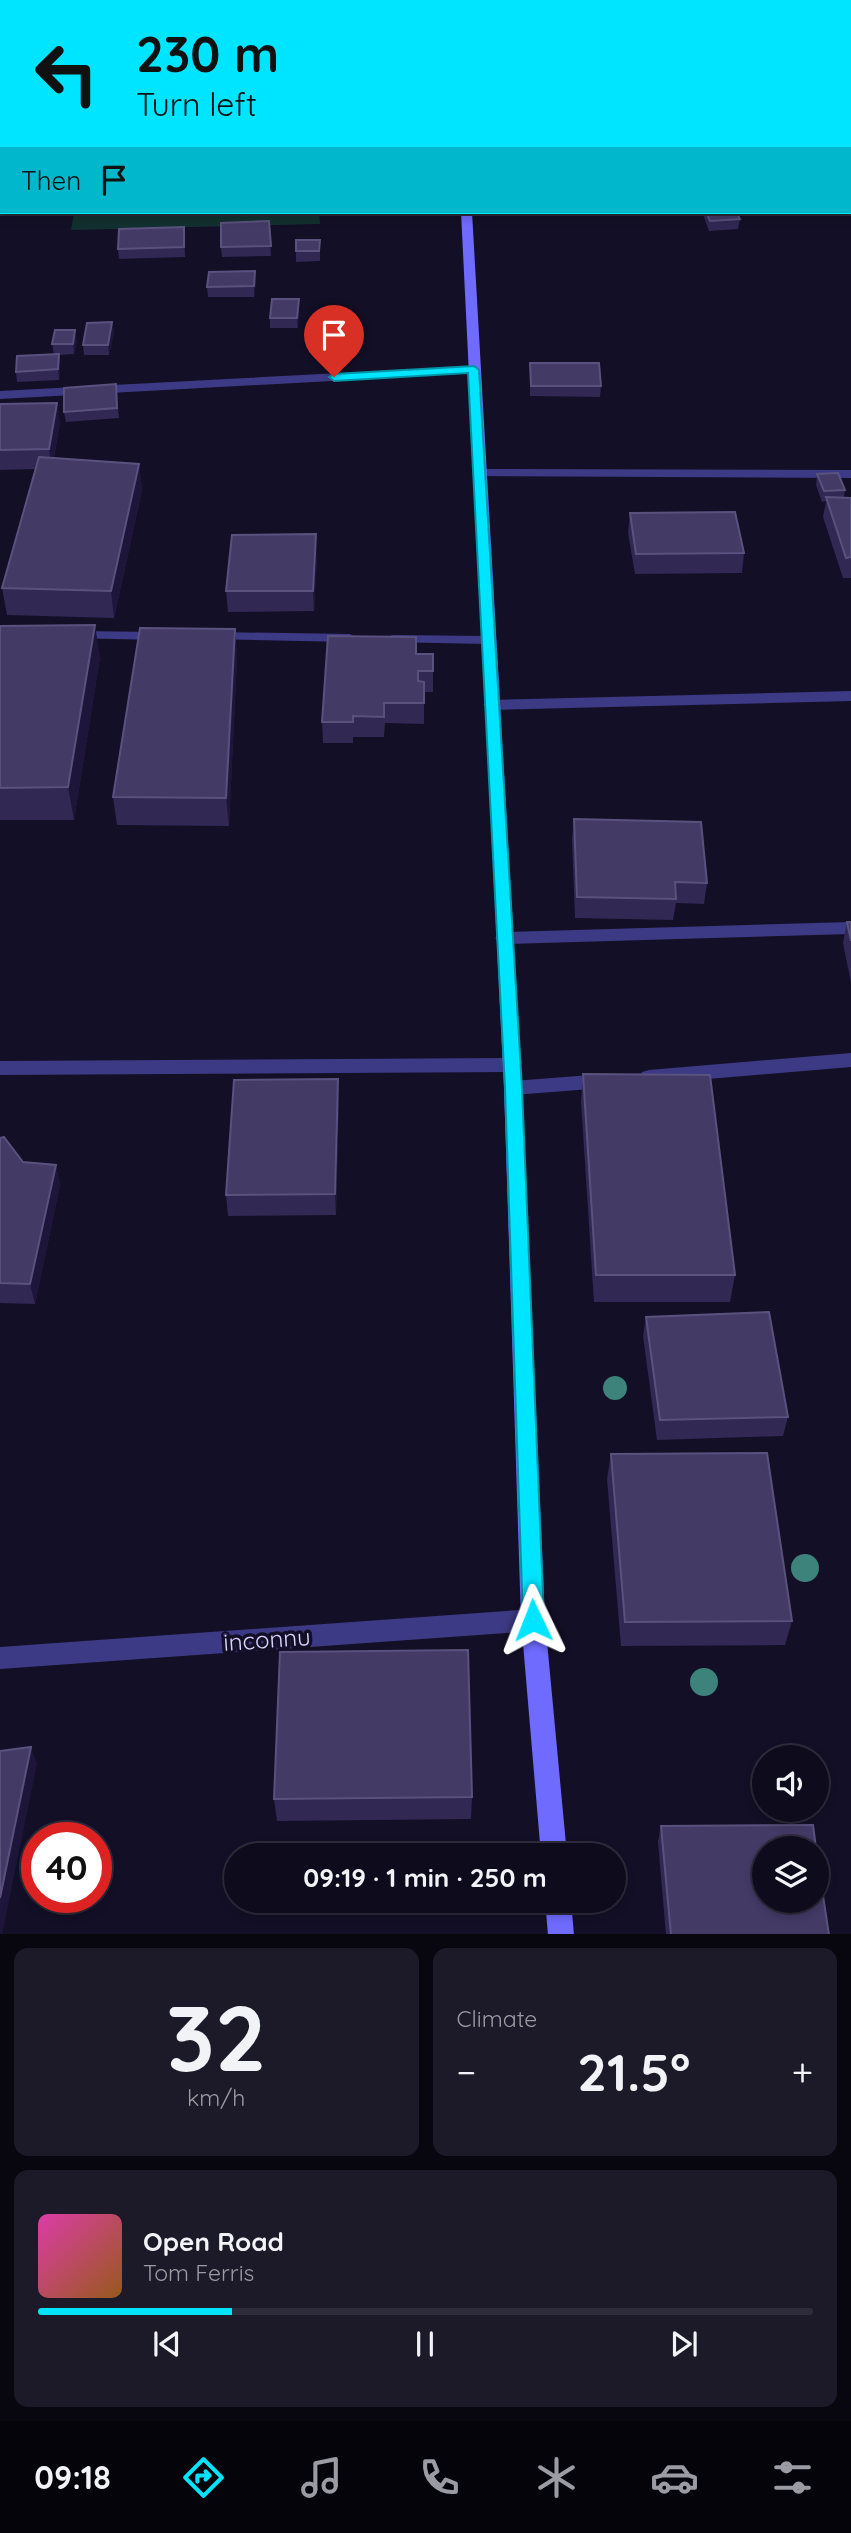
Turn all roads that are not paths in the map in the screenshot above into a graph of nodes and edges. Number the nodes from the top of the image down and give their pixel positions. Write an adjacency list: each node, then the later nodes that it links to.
1 (466, 214): 2 (street)
2 (474, 370): 3 (street); 4 (street)
3 (0, 395)
4 (479, 473): 5 (street); 7 (street)
5 (851, 474)
6 (56, 634): 7 (street)
7 (487, 640): 9 (street)
8 (851, 696): 9 (street)
9 (491, 705): 11 (street)
10 (851, 928): 11 (street)
11 (504, 938): 13 (street)
12 (851, 1060): 15 (street)
13 (511, 1065): 14 (street); 15 (street)
14 (0, 1068)
15 (513, 1088): 16 (street)
16 (533, 1620): 17 (street, inconnu); 18 (street)
17 (0, 1658)
18 (553, 1843)
19 (559, 1913): 20 (street)
20 (561, 1934)

